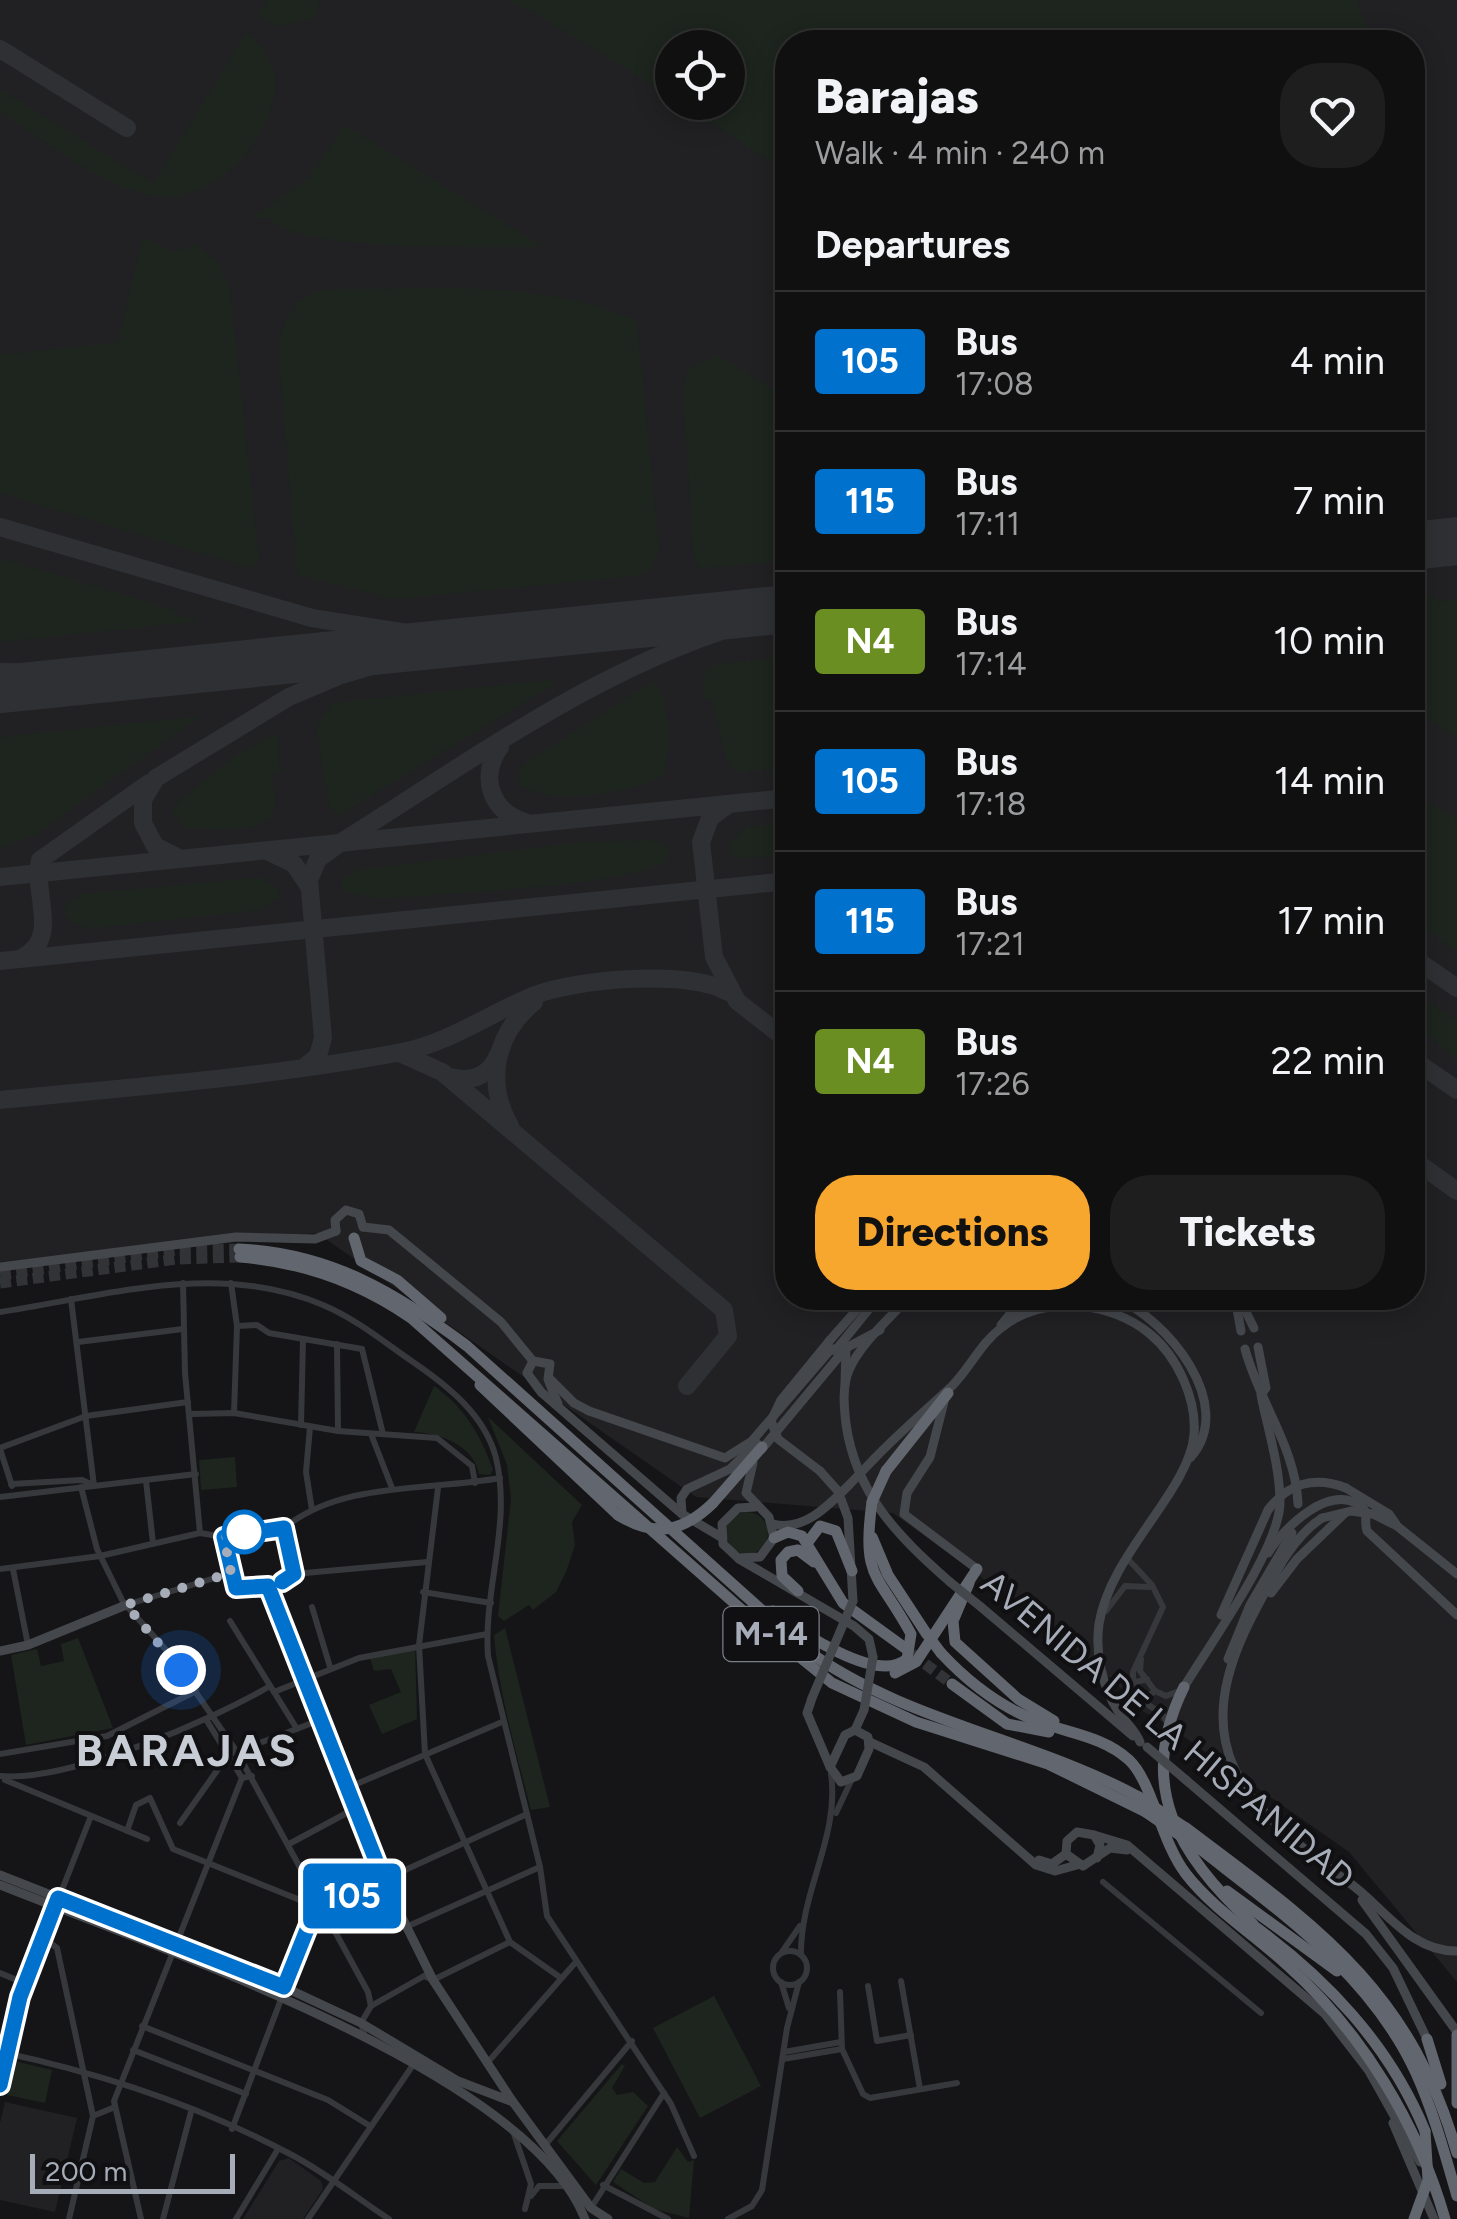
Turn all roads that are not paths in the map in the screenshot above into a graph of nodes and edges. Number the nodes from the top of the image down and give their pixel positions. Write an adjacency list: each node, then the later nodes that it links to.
1 (363, 1227): 2 (street); 3 (street); 34 (street)
2 (336, 1232): 3 (street); 4 (street)
3 (354, 1238): 28 (highway)
4 (0, 1267)
5 (182, 1283): 6 (street); 7 (street); 21 (street)
6 (231, 1283): 18 (street); 24 (street)
7 (71, 1299): 17 (street); 26 (street)
8 (857, 1310): 29 (street)
9 (868, 1310): 29 (street)
10 (898, 1310): 22 (street)
11 (1018, 1310): 19 (street)
12 (1050, 1310): 19 (street)
13 (1097, 1310): 51 (street)
14 (1136, 1310): 51 (street)
15 (1238, 1310): 23 (street)
16 (1248, 1310): 20 (street)
17 (0, 1312)
18 (237, 1326): 25 (street); 42 (street)
19 (1000, 1328): 38 (street)
20 (1254, 1328)
21 (183, 1329): 26 (street); 40 (street)
22 (880, 1330): 29 (street); 37 (street, AVENIDA DE LA HISPANIDAD)
23 (1241, 1331)
24 (370, 1332): 31 (street); 54 (street)
25 (303, 1340): 27 (street); 45 (street)
26 (78, 1342): 44 (street)
27 (337, 1344): 31 (street); 46 (street)
28 (468, 1346): 33 (highway, M-14); 96 (highway, M-14)
29 (838, 1346): 35 (street); 37 (street, AVENIDA DE LA HISPANIDAD); 49 (street); 68 (street); 90 (street, bridge)
30 (1258, 1346): 39 (street)
31 (362, 1349): 48 (street)
32 (1245, 1349): 39 (street)
33 (460, 1358): 49 (highway, bridge); 166 (highway, M-14, bridge)
34 (533, 1360): 35 (street); 36 (street)
35 (549, 1379): 36 (street); 41 (street)
36 (532, 1381): 41 (street)
37 (845, 1384): 139 (street, AVENIDA DE LA HISPANIDAD, bridge)
38 (951, 1388): 70 (highway, bridge); 74 (street, bridge); 87 (street)
39 (1261, 1395): 64 (street); 98 (street)
40 (188, 1402): 43 (street); 44 (street)
41 (558, 1406): 68 (street)
42 (234, 1413): 43 (street); 45 (street)
43 (191, 1414): 53 (street)
44 (86, 1416): 50 (street); 58 (street)
45 (306, 1426): 46 (street); 67 (street)
46 (338, 1430): 47 (street)
47 (371, 1434): 48 (street); 60 (street)
48 (383, 1434): 56 (street)
49 (762, 1447): 65 (street)
50 (0, 1449): 52 (street)
51 (1184, 1464): 82 (street)
52 (3, 1466): 57 (street)
53 (196, 1474): 55 (street); 75 (street)
54 (500, 1478): 56 (street); 102 (street)
55 (146, 1481): 58 (street); 80 (street)
56 (475, 1483): 61 (street)
57 (11, 1484): 58 (street); 62 (street)
58 (94, 1486): 59 (street)
59 (81, 1487): 62 (street); 83 (street)
60 (392, 1488): 61 (street); 67 (street)
61 (438, 1488): 85 (street)
62 (15, 1495): 63 (street)
63 (0, 1497)
64 (1298, 1504)
65 (755, 1508): 69 (street); 74 (street)
66 (1352, 1509): 98 (street); 105 (street); 110 (street)
67 (312, 1510): 73 (street)
68 (682, 1514): 71 (street)
69 (724, 1520): 71 (street); 78 (street)
70 (869, 1523): 115 (highway); 136 (highway, bridge)
71 (699, 1526): 78 (street)
72 (1397, 1526): 91 (street); 109 (street, bridge); 110 (street, bridge)
73 (284, 1528): 77 (street); 93 (street)
74 (774, 1531): 79 (highway); 81 (street)
75 (200, 1533): 77 (street); 80 (street)
76 (1292, 1533): 118 (street)
77 (224, 1537): 92 (street)
78 (721, 1537): 84 (street)
79 (808, 1542): 89 (highway); 90 (highway)
80 (153, 1543): 83 (street)
81 (767, 1552): 84 (street); 95 (street)
82 (1127, 1555): 101 (street); 107 (street)
83 (100, 1556): 86 (street); 103 (street)
84 (738, 1558): 95 (street)
85 (427, 1562): 93 (street); 100 (street)
86 (14, 1569): 88 (street); 111 (street)
87 (977, 1569): 94 (highway)
88 (0, 1570)
89 (821, 1570): 99 (highway); 113 (highway)
90 (852, 1571): 135 (street, bridge)
91 (1453, 1571)
92 (231, 1573): 97 (street); 103 (street)
93 (294, 1574): 97 (street)
94 (968, 1583): 115 (highway); 136 (highway)
95 (782, 1584): 99 (street)
96 (737, 1585): 115 (highway); 238 (highway, M-14, bridge)
97 (268, 1586): 119 (street)
98 (1244, 1588): 109 (street)
99 (798, 1591): 128 (street, bridge)
100 (423, 1592): 102 (street); 112 (street)
101 (1157, 1593): 107 (street); 116 (street)
102 (491, 1603): 108 (street)
103 (126, 1605): 111 (street); 124 (street)
104 (312, 1607): 117 (street)
105 (1457, 1612)
106 (230, 1621): 123 (street)
107 (1099, 1625): 139 (street)
108 (487, 1634): 112 (street); 131 (street)
109 (1214, 1637): 122 (street)
110 (1240, 1642): 118 (street)
111 (28, 1645): 114 (street)
112 (419, 1645): 117 (street); 144 (street)
113 (904, 1648)
114 (0, 1651)
115 (839, 1651)
116 (1142, 1653): 120 (street); 126 (street)
117 (330, 1667): 119 (street)
118 (1229, 1667): 173 (street)
119 (303, 1678): 123 (street); 130 (street)
120 (1147, 1679): 125 (street); 126 (street)
121 (952, 1684): 140 (highway)
122 (1184, 1687): 125 (street); 132 (highway)
123 (272, 1689): 129 (street); 133 (street)
124 (196, 1691): 129 (street); 143 (street)
125 (1155, 1691): 127 (street)
126 (1133, 1692): 127 (street)
127 (1142, 1701): 132 (street)
128 (863, 1714): 134 (street); 137 (street)
129 (211, 1719): 141 (street); 145 (street); 148 (street)
130 (320, 1720): 133 (street); 152 (street)
131 (502, 1722): 144 (street); 154 (street)
132 (1168, 1726): 166 (highway)
133 (298, 1728): 141 (street)
134 (855, 1730): 137 (street); 138 (street)
135 (817, 1732): 138 (street); 147 (street)
136 (1084, 1735): 140 (highway)
137 (868, 1738): 142 (street); 146 (street)
138 (843, 1739): 147 (street)
139 (1144, 1744): 211 (street, AVENIDA DE LA HISPANIDAD, bridge)
140 (1113, 1749): 171 (highway)
141 (237, 1752): 145 (street); 149 (street)
142 (892, 1752): 146 (street); 163 (street)
143 (0, 1754)
144 (425, 1754): 152 (street); 161 (street)
145 (228, 1755): 150 (street); 156 (street)
146 (866, 1757): 151 (street)
147 (830, 1771): 151 (street); 157 (street)
148 (0, 1776): 155 (street)
149 (252, 1776): 150 (street); 162 (street)
150 (242, 1778): 168 (street)
151 (851, 1781): 157 (street)
152 (347, 1788): 153 (street)
153 (356, 1808): 162 (street); 174 (street)
154 (527, 1814): 161 (street); 170 (street)
155 (91, 1816): 158 (street); 180 (street)
156 (180, 1823)
157 (831, 1823): 183 (street)
158 (126, 1830): 160 (street); 168 (street)
159 (1094, 1835): 164 (street); 165 (street); 167 (street)
160 (147, 1838)
161 (463, 1842): 174 (street); 178 (street)
162 (290, 1844): 176 (street)
163 (1014, 1845): 164 (street); 169 (street)
164 (1066, 1854): 169 (street)
165 (1139, 1854): 167 (street); 262 (street)
166 (1195, 1854): 185 (highway); 247 (highway, M-14)
167 (1097, 1858): 169 (street)
168 (208, 1863): 179 (street); 188 (street)
169 (1077, 1865)
170 (540, 1867): 178 (street); 192 (street)
171 (1184, 1871): 185 (highway); 262 (highway)
172 (0, 1875): 180 (street)
173 (1343, 1880): 189 (street); 208 (street)
174 (384, 1881): 181 (street); 184 (street)
175 (1103, 1882): 204 (street)
176 (311, 1884): 179 (street); 181 (street)
177 (0, 1885): 180 (street)
178 (485, 1891): 184 (street); 187 (street)
179 (295, 1898): 182 (street)
180 (56, 1902): 186 (street); 188 (street)
181 (324, 1908): 182 (street); 203 (street)
182 (314, 1912): 201 (street)
183 (801, 1924): 190 (street); 191 (street)
184 (406, 1927): 194 (street)
185 (1256, 1927): 261 (highway, bridge)
186 (42, 1936): 199 (street); 219 (street)
187 (510, 1942): 194 (street); 195 (street)
188 (172, 1949): 201 (street); 207 (street)
189 (1457, 1951)
190 (781, 1953): 191 (street); 197 (street)
191 (801, 1955): 198 (street)
192 (576, 1963): 195 (street); 212 (street)
193 (0, 1973): 199 (street)
194 (429, 1978): 203 (street); 217 (street)
195 (561, 1978): 217 (street)
196 (902, 1981): 209 (street)
197 (781, 1982): 198 (street); 205 (street)
198 (800, 1982): 205 (street)
199 (24, 1983): 215 (street)
200 (868, 1986): 209 (street)
201 (284, 1992): 206 (street); 210 (street); 220 (street)
202 (840, 1992): 213 (street)
203 (371, 2006): 206 (street)
204 (1262, 2013)
205 (790, 2014): 216 (street)
206 (361, 2023): 210 (street); 226 (street)
207 (142, 2026): 214 (street); 220 (street)
208 (1457, 2034): 221 (highway)
209 (911, 2035): 225 (street)
210 (365, 2038): 218 (street)
211 (1427, 2039): 238 (highway)
212 (632, 2040): 227 (street); 240 (street)
213 (842, 2046): 216 (street); 225 (street)
214 (133, 2050): 222 (street); 228 (street)
215 (4, 2053): 219 (street); 224 (street)
216 (783, 2055): 260 (street)
217 (488, 2062): 229 (street)
218 (413, 2065): 231 (street); 237 (street)
219 (84, 2070): 222 (street); 234 (street)
220 (256, 2070): 228 (street); 237 (street)
221 (1456, 2070): 230 (highway)
222 (120, 2083): 232 (street); 233 (street)
223 (957, 2083): 225 (street)
224 (0, 2085)
225 (920, 2090)
226 (493, 2093): 229 (street); 231 (street)
227 (664, 2093): 243 (street); 245 (street)
228 (246, 2094): 239 (street)
229 (513, 2102): 235 (street); 240 (street)
230 (1457, 2102)
231 (480, 2106): 235 (street)
232 (115, 2107): 234 (street); 251 (street)
233 (191, 2112): 239 (street); 252 (street)
234 (93, 2116): 250 (street)
235 (500, 2118): 236 (street)
236 (511, 2125): 246 (street); 249 (street)
237 (370, 2126): 244 (street)
238 (1450, 2128): 242 (highway, M-14)
239 (232, 2129): 241 (street)
240 (546, 2144): 248 (street)
241 (278, 2148): 244 (street); 253 (street)
242 (1457, 2153)
243 (694, 2156)
244 (332, 2182): 254 (street); 255 (street)
245 (603, 2185): 248 (street); 259 (street)
246 (565, 2186): 249 (street); 257 (street)
247 (1457, 2196)
248 (591, 2208): 258 (street)
249 (526, 2209): 256 (street)
250 (69, 2219)
251 (141, 2219)
252 (164, 2219)
253 (236, 2219)
254 (308, 2219)
255 (389, 2219)
256 (519, 2219)
257 (585, 2219)
258 (613, 2219)
259 (668, 2219)
260 (728, 2219)
261 (1414, 2219)
262 (1440, 2219)

